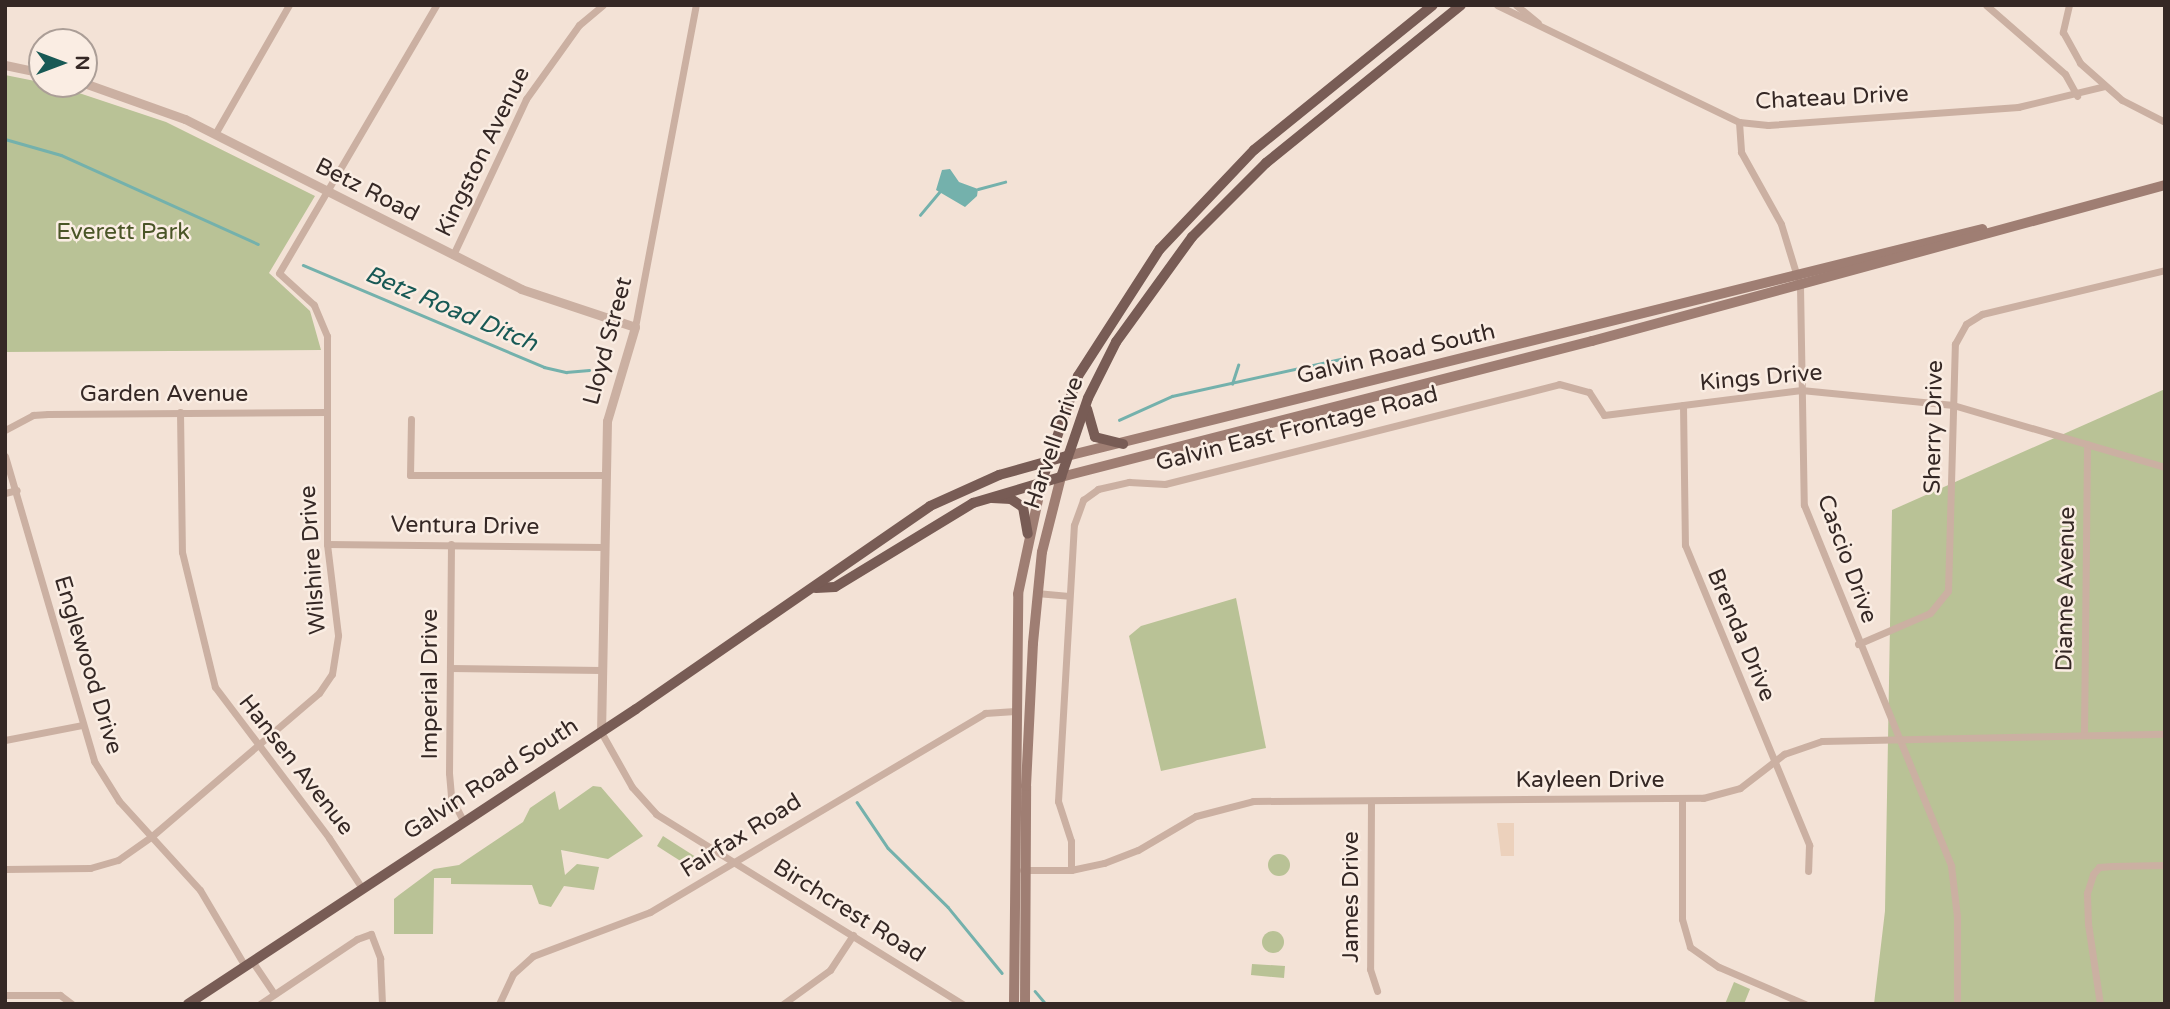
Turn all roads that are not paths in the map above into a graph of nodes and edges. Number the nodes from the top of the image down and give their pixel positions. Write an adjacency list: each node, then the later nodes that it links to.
1 (289, 5): 19 (street)
2 (436, 5): 21 (street)
3 (603, 5): 23 (street, Kingston Avenue)
4 (696, 5): 27 (street, Lloyd Street)
5 (1433, 5): 41 (main road, Harvell Drive)
6 (1461, 5): 29 (main road, Harvell Drive)
7 (1497, 5): 11 (street, Chateau Drive)
8 (1516, 5): 11 (street, Chateau Drive)
9 (1986, 5): 16 (street)
10 (2069, 5): 14 (street)
11 (1538, 24): 17 (street, Chateau Drive)
12 (5, 65): 13 (street)
13 (28, 70)
14 (2105, 86): 16 (street, Chateau Drive); 18 (street)
15 (98, 88): 19 (street, Betz Road)
16 (2077, 96): 17 (street, Chateau Drive)
17 (1739, 122): 25 (street, Cascio Drive)
18 (2165, 122)
19 (215, 134): 21 (street, Betz Road)
20 (2165, 185): 22 (main road, Galvin Road South)
21 (326, 191): 23 (street, Betz Road); 33 (street, Wilshire Drive)
22 (2014, 224): 25 (main road, Galvin Road South); 26 (main road, Galvin Road South)
23 (453, 255): 27 (street, Betz Road)
24 (2165, 270): 31 (street, Sherry Drive)
25 (1797, 274): 26 (street, Cascio Drive); 37 (main road, Galvin Road South)
26 (1800, 286): 28 (street, Cascio Drive); 44 (main road, Galvin Road South)
27 (635, 327): 43 (street, Lloyd Street)
28 (1801, 390): 30 (street, Kings Drive); 31 (street, Kings Drive); 56 (street, Cascio Drive)
29 (1088, 398): 37 (main road); 40 (main road, Harvell Drive)
30 (1683, 405): 34 (street, Kings Drive); 67 (street, Brenda Drive)
31 (1953, 405): 38 (street, Kings Drive); 56 (street, Sherry Drive)
32 (180, 412): 33 (street, Garden Avenue); 36 (street, Garden Avenue); 66 (street, Hansen Avenue)
33 (327, 412): 50 (street, Wilshire Drive)
34 (1604, 415): 55 (street, Galvin East Frontage Road)
35 (411, 419): 43 (street)
36 (5, 430)
37 (1123, 443): 40 (main road, Galvin Road South)
38 (2087, 444): 42 (street, Kings Drive); 62 (street, Dianne Avenue)
39 (5, 456): 46 (street, Englewood Drive)
40 (1067, 456): 41 (main road, Galvin Road South); 44 (main road, Harvell Drive)
41 (1047, 461): 45 (main road, Harvell Drive); 53 (main road, Galvin Road South)
42 (2165, 467)
43 (606, 475): 52 (street, Lloyd Street)
44 (1061, 477): 45 (main road, Galvin Road South); 54 (main road, Harvell Drive)
45 (1042, 481): 48 (main road, Galvin Road South); 49 (main road, Harvell Drive)
46 (17, 490): 47 (street); 60 (street, Englewood Drive)
47 (5, 493)
48 (986, 498): 49 (main road); 53 (main road, Galvin Road South)
49 (1028, 534): 59 (main road, Harvell Drive)
50 (327, 544): 51 (street, Ventura Drive); 66 (street, Wilshire Drive)
51 (451, 544): 52 (street, Ventura Drive); 57 (street, Imperial Drive)
52 (603, 547): 58 (street, Lloyd Street)
53 (816, 588): 61 (main road, Galvin Road South)
54 (1036, 593): 55 (street); 75 (main road, Harvell Drive)
55 (1069, 597): 76 (street, Galvin East Frontage Road)
56 (1858, 644): 64 (street, Cascio Drive)
57 (450, 668): 58 (street); 70 (street, Imperial Drive)
58 (601, 670): 61 (street, Lloyd Street)
59 (1015, 710): 72 (street, Fairfax Road); 75 (main road, Harvell Drive)
60 (82, 725): 65 (street); 71 (street, Englewood Drive)
61 (601, 732): 70 (main road, Galvin Road South); 72 (street, Birchcrest Road)
62 (2084, 734): 63 (street, Kayleen Drive); 64 (street, Kayleen Drive)
63 (2165, 734)
64 (1898, 737): 67 (street, Kayleen Drive); 94 (street, Cascio Drive)
65 (5, 740)
66 (258, 746): 71 (street, Wilshire Drive); 78 (street, Hansen Avenue)
67 (1774, 762): 68 (street, Kayleen Drive); 77 (street, Brenda Drive)
68 (1682, 799): 69 (street, Kayleen Drive); 93 (street)
69 (1371, 801): 76 (street, Kayleen Drive); 81 (street, James Drive)
70 (464, 822): 78 (main road, Galvin Road South)
71 (152, 836): 74 (street, Wilshire Drive); 80 (street, Englewood Drive)
72 (733, 862): 79 (street, Birchcrest Road); 89 (street, Fairfax Road)
73 (2165, 865): 95 (street)
74 (5, 869)
75 (1019, 870): 76 (street, Kayleen Drive); 91 (main road, Harvell Drive); 92 (main road, Harvell Drive)
76 (1071, 870)
77 (1808, 871)
78 (362, 888): 80 (main road, Galvin Road South)
79 (853, 935): 84 (street, Birchcrest Road); 90 (street)
80 (249, 963): 82 (street, Englewood Drive); 87 (main road, Galvin Road South)
81 (1377, 991)
82 (274, 994): 85 (street); 88 (street)
83 (5, 995): 86 (street)
84 (957, 1002)
85 (382, 1003)
86 (72, 1004)
87 (188, 1004)
88 (260, 1004)
89 (499, 1004)
90 (783, 1004)
91 (1014, 1004)
92 (1026, 1004)
93 (1805, 1004)
94 (1957, 1004)
95 (2100, 1004)

